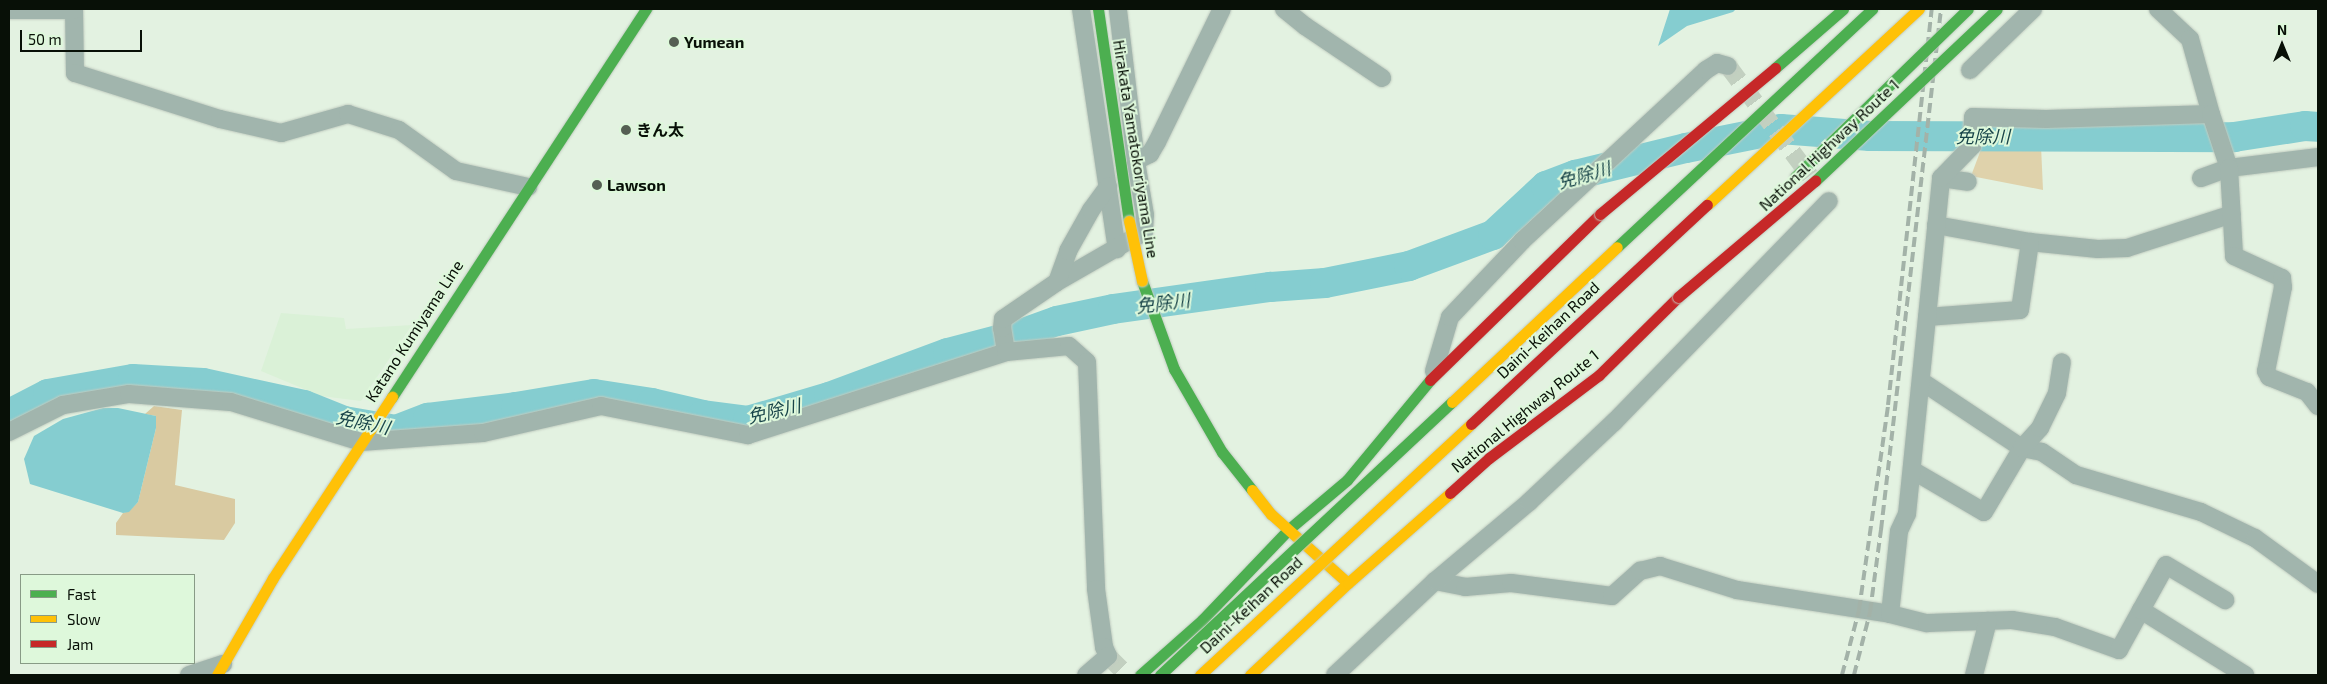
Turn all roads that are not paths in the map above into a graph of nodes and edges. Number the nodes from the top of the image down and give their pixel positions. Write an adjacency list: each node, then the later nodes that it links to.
1 (74, 9): 15 (street); 28 (street)
2 (646, 9): 28 (main road, Katano Kumiyama Line)
3 (1081, 9): 29 (street)
4 (1098, 9): 49 (main road, Hirakata Yamatokoriyama Line, bridge)
5 (1118, 9): 22 (street)
6 (1222, 9): 22 (street)
7 (1284, 9): 19 (street)
8 (1843, 9): 32 (main road, bridge)
9 (1872, 9): 61 (main road, Daini-Keihan Road, bridge)
10 (1919, 9): 62 (main road, Daini-Keihan Road, bridge)
11 (1968, 9): 27 (main road, bridge)
12 (1997, 9): 38 (main road, National Highway Route 1, bridge)
13 (2032, 9): 18 (street)
14 (2158, 9): 20 (street)
15 (9, 10)
16 (1779, 48): 32 (main road, bridge)
17 (1728, 66): 42 (street)
18 (1970, 70)
19 (1382, 78)
20 (2211, 114): 23 (street); 24 (street)
21 (2318, 157): 23 (street)
22 (1136, 161): 36 (street)
23 (2229, 168): 25 (street); 33 (street)
24 (1941, 178): 26 (street); 34 (street)
25 (2201, 178)
26 (1968, 182)
27 (1788, 184)
28 (528, 188): 46 (main road, Katano Kumiyama Line)
29 (1108, 188): 36 (street); 37 (street)
30 (1829, 201): 50 (street)
31 (1767, 205): 38 (main road, bridge)
32 (1600, 214): 42 (main road)
33 (2232, 214): 35 (street); 44 (street)
34 (1936, 225): 35 (street); 39 (street)
35 (2030, 242): 39 (street)
36 (1117, 249): 37 (street)
37 (1057, 282): 40 (street)
38 (1678, 297): 51 (main road, National Highway Route 1)
39 (1927, 317): 43 (street)
40 (1006, 352): 46 (street); 59 (street)
41 (2062, 362): 47 (street)
42 (1433, 376): 49 (main road)
43 (1921, 382): 47 (street); 48 (street)
44 (2318, 406)
45 (9, 432): 46 (street)
46 (363, 439): 57 (main road, Katano Kumiyama Line)
47 (2022, 448): 48 (street); 52 (street)
48 (1912, 470): 55 (street)
49 (1289, 529): 51 (main road, Hirakata Yamatokoriyama Line); 60 (main road)
50 (1435, 581): 55 (street); 64 (street)
51 (1348, 583): 63 (main road, National Highway Route 1)
52 (2318, 584)
53 (2225, 600): 54 (street)
54 (2141, 610): 56 (street); 66 (street)
55 (1890, 614): 56 (street)
56 (1988, 621): 65 (street)
57 (220, 669): 58 (street)
58 (189, 675)
59 (1086, 675)
60 (1140, 675)
61 (1160, 675)
62 (1200, 675)
63 (1250, 675)
64 (1335, 675)
65 (1974, 675)
66 (2245, 675)

